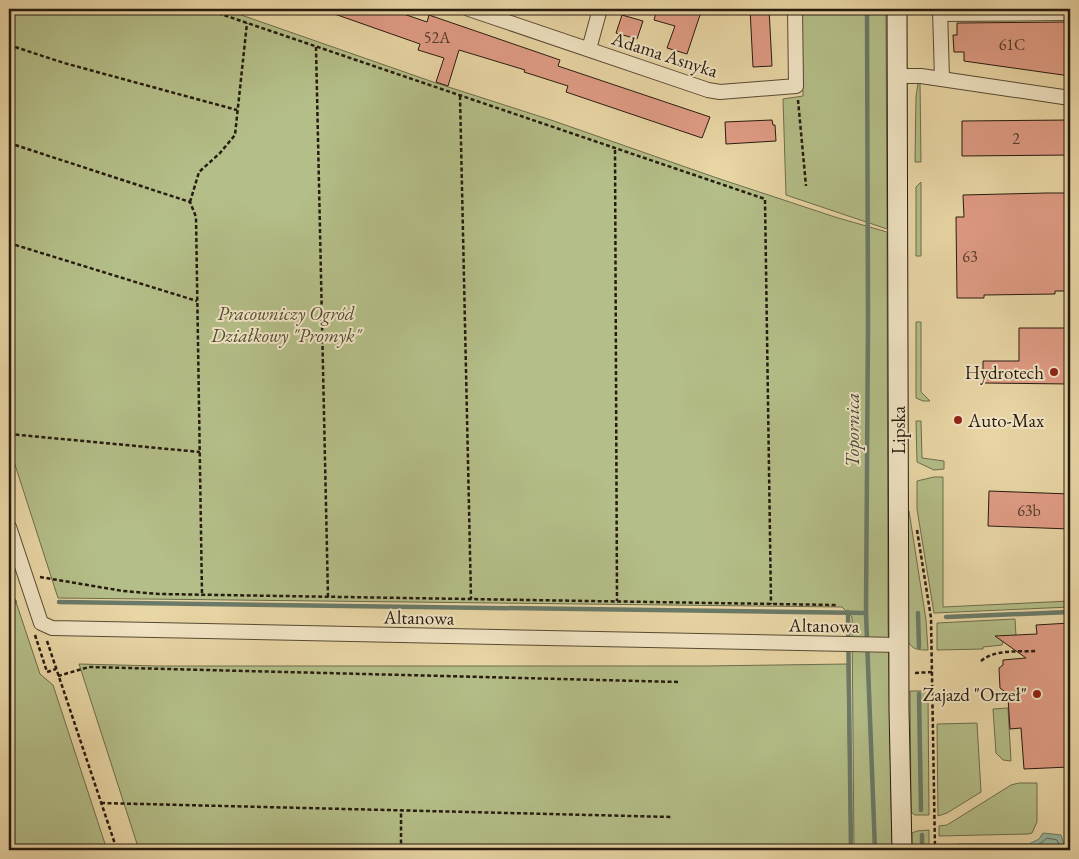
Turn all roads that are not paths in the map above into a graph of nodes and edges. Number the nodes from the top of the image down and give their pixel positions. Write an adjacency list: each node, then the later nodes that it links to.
1 (469, 9): 7 (street, Adama Asnyka)
2 (600, 9): 7 (street)
3 (795, 9): 7 (street, Adama Asnyka)
4 (897, 9): 8 (main road, Lipska)
5 (940, 12): 6 (street); 9 (street)
6 (1070, 12)
7 (589, 49)
8 (897, 76): 9 (street); 12 (main road, Lipska)
9 (942, 79): 10 (street)
10 (1070, 98)
11 (9, 527): 12 (street, Altanowa)
12 (891, 645): 13 (main road, Lipska)
13 (902, 850)

